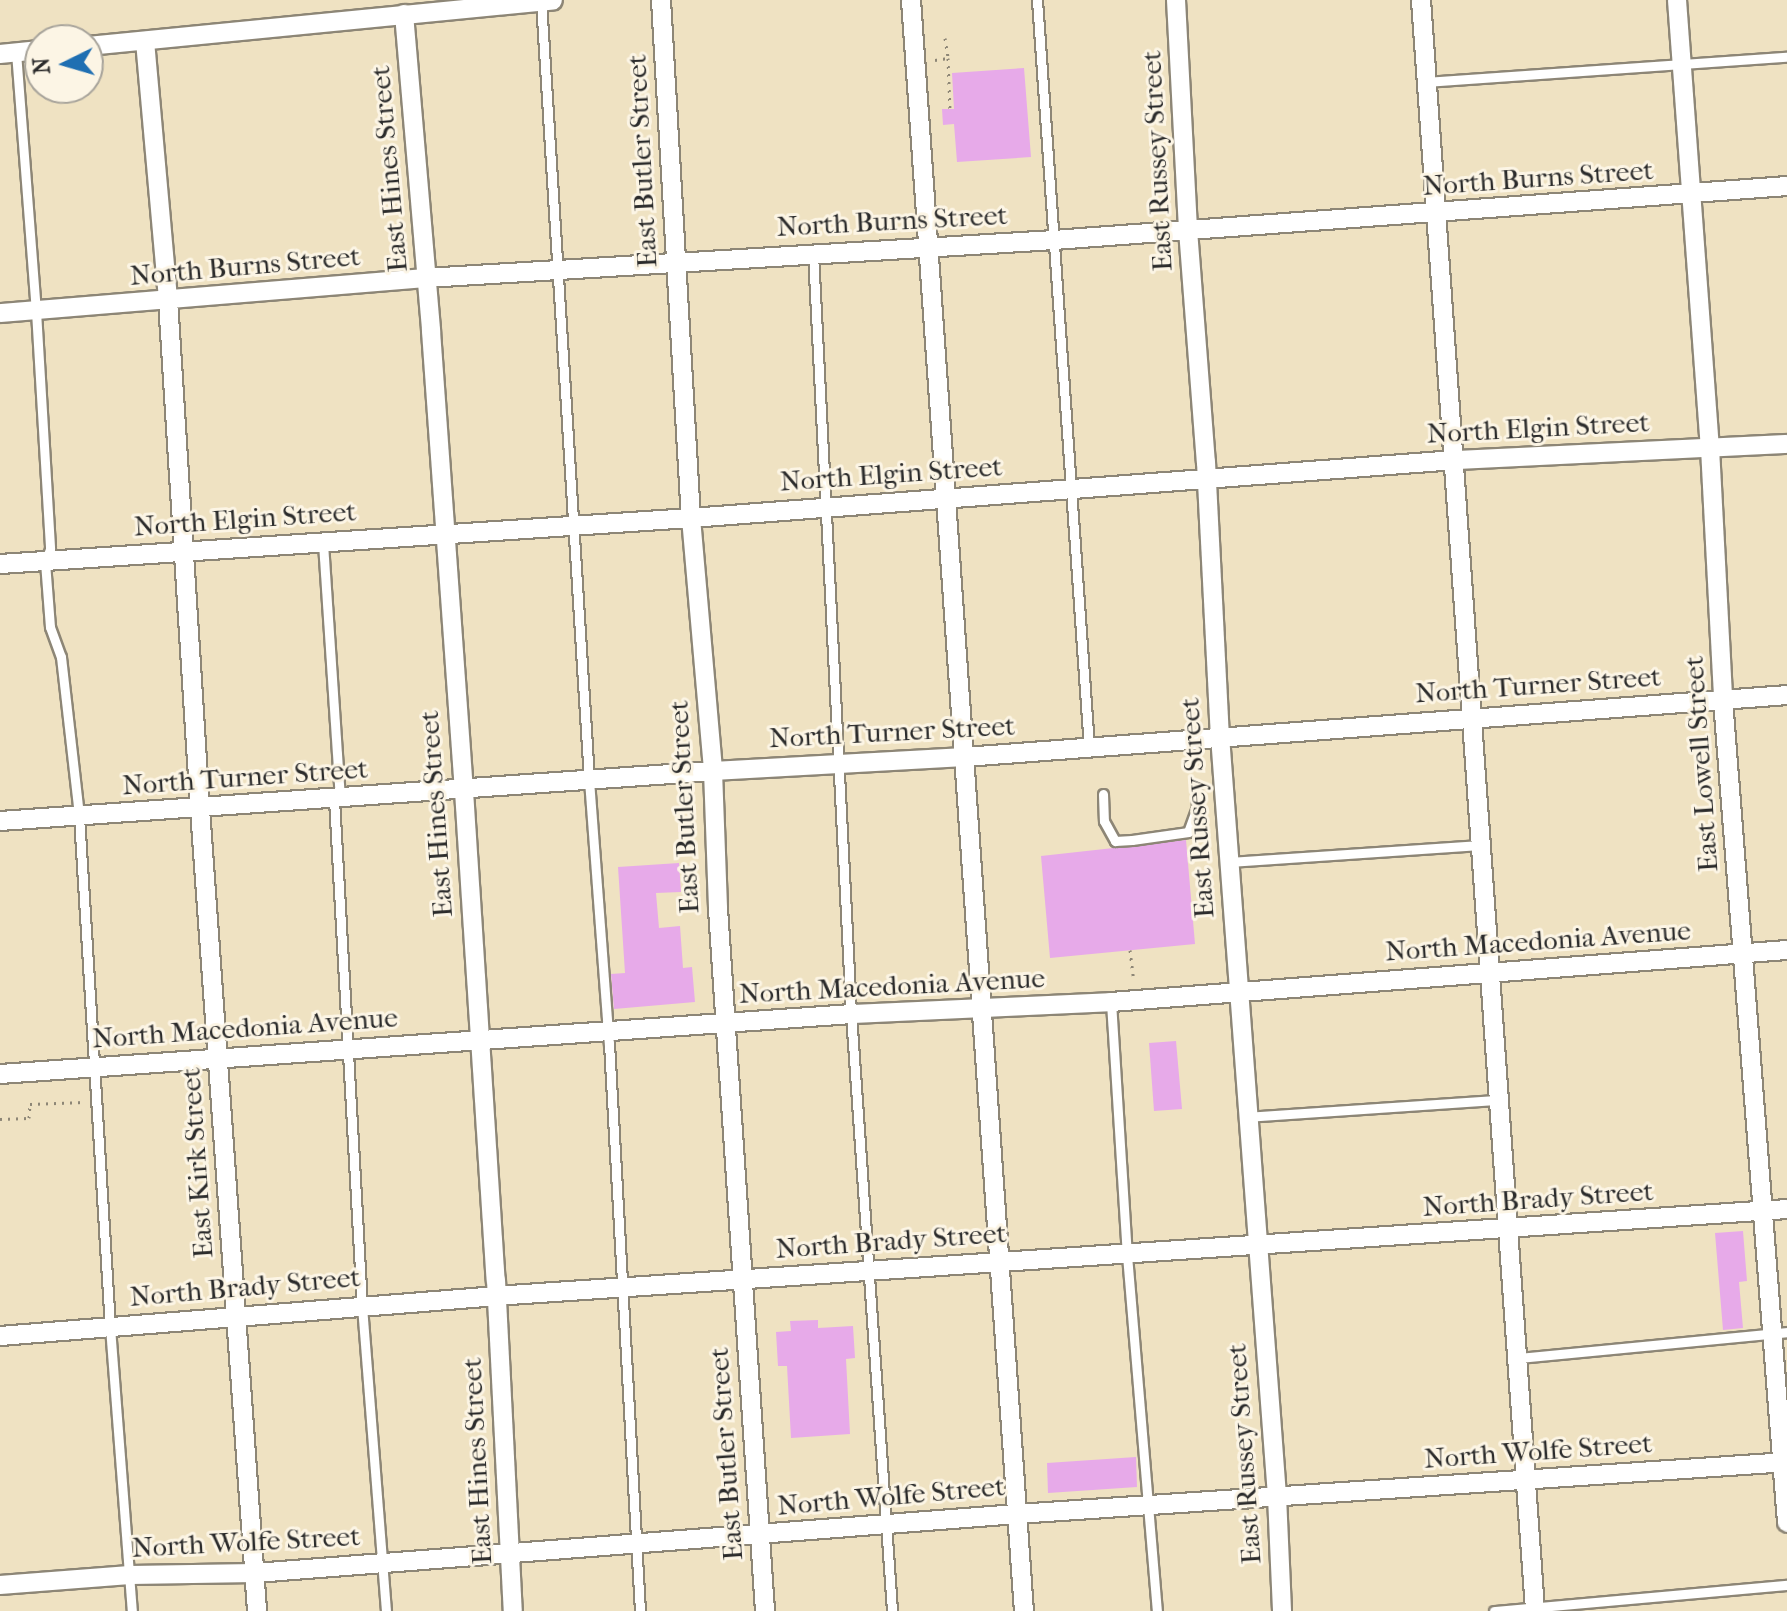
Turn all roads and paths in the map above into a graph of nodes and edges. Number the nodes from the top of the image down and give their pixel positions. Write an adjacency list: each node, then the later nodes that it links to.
1 (661, 0): 26 (street, East Butler Street)
2 (911, 0): 24 (street)
3 (1037, 0): 23 (lane)
4 (1176, 0): 22 (street, East Russey Street)
5 (1421, 0): 17 (street)
6 (1677, 0): 16 (street, East Lowell Street)
7 (547, 1): 8 (street); 27 (lane)
8 (404, 14): 10 (street); 28 (street, East Hines Street)
9 (945, 38): 14 (path)
10 (145, 41): 11 (street); 29 (street, East Kirk Street)
11 (104, 45)
12 (8, 53): 30 (lane)
13 (1787, 57): 16 (lane)
14 (948, 58): 15 (path); 18 (path)
15 (935, 60)
16 (1682, 64): 17 (lane); 20 (street, East Lowell Street)
17 (1426, 82): 21 (street)
18 (950, 109)
19 (1787, 186): 20 (street, North Burns Street)
20 (1691, 194): 21 (street, North Burns Street); 33 (street, East Lowell Street)
21 (1435, 214): 22 (street, North Burns Street); 34 (street)
22 (1188, 230): 23 (street, North Burns Street); 35 (street, East Russey Street)
23 (1054, 240): 24 (street, North Burns Street); 36 (lane)
24 (930, 246): 25 (street, North Burns Street); 37 (street)
25 (813, 253): 26 (street, North Burns Street); 38 (lane)
26 (676, 262): 27 (street, North Burns Street); 39 (street, East Butler Street)
27 (557, 269): 28 (street, North Burns Street); 40 (lane)
28 (426, 278): 29 (street, North Burns Street); 41 (street, East Hines Street)
29 (168, 300): 30 (street, North Burns Street); 43 (street, East Kirk Street)
30 (36, 311): 31 (street, North Burns Street); 44 (lane)
31 (0, 313)
32 (1787, 444): 33 (street, North Elgin Street)
33 (1710, 448): 34 (street, North Elgin Street); 47 (street, East Lowell Street)
34 (1456, 460): 35 (street, North Elgin Street); 48 (street)
35 (1206, 478): 36 (street, North Elgin Street); 49 (street, East Russey Street)
36 (1072, 489): 37 (street, North Elgin Street); 50 (lane)
37 (948, 498): 38 (street, North Elgin Street); 51 (street)
38 (825, 507): 39 (street, North Elgin Street); 52 (lane)
39 (691, 518): 40 (street, North Elgin Street); 53 (street, East Butler Street)
40 (574, 525): 41 (street, North Elgin Street); 54 (lane)
41 (445, 534): 42 (street, North Elgin Street); 56 (street, East Hines Street)
42 (323, 542): 43 (street, North Elgin Street); 58 (lane)
43 (184, 551): 44 (street, North Elgin Street); 59 (street, East Kirk Street)
44 (45, 562): 45 (street, North Elgin Street); 60 (lane)
45 (0, 564)
46 (1787, 695): 47 (street, North Turner Street)
47 (1723, 700): 48 (street, North Turner Street); 66 (street, East Lowell Street)
48 (1473, 718): 49 (street, North Turner Street); 62 (street)
49 (1220, 736): 50 (street, North Turner Street); 63 (street, East Russey Street)
50 (1089, 747): 51 (street, North Turner Street)
51 (965, 757): 52 (street, North Turner Street); 71 (street)
52 (841, 762): 53 (street, North Turner Street); 72 (lane)
53 (713, 771): 54 (street, North Turner Street); 73 (street, East Butler Street)
54 (589, 780): 56 (street, North Turner Street); 74 (lane)
55 (1196, 787): 57 (lane)
56 (464, 791): 58 (street, North Turner Street); 75 (street, East Hines Street)
57 (1103, 794)
58 (337, 799): 59 (street, North Turner Street); 76 (lane)
59 (200, 809): 60 (street, North Turner Street); 77 (street, East Kirk Street)
60 (79, 816): 61 (street, North Turner Street); 78 (lane)
61 (0, 821)
62 (1479, 845): 63 (lane); 67 (street)
63 (1230, 862): 69 (street, East Russey Street)
64 (1130, 950): 68 (path)
65 (1787, 950): 66 (street, North Macedonia Avenue)
66 (1743, 953): 67 (street, North Macedonia Avenue); 85 (street, East Lowell Street)
67 (1490, 973): 69 (street, North Macedonia Avenue); 80 (street)
68 (1133, 976)
69 (1237, 993): 70 (street, North Macedonia Avenue); 82 (street, East Russey Street)
70 (1111, 1002): 71 (street, North Macedonia Avenue); 88 (lane)
71 (982, 1009): 72 (street, North Macedonia Avenue); 89 (street)
72 (851, 1014): 73 (street, North Macedonia Avenue); 90 (lane)
73 (726, 1023): 74 (street, North Macedonia Avenue); 91 (street, East Butler Street)
74 (608, 1030): 75 (street, North Macedonia Avenue); 92 (lane)
75 (480, 1040): 76 (street, North Macedonia Avenue); 93 (street, East Hines Street)
76 (349, 1049): 77 (street, North Macedonia Avenue); 94 (lane)
77 (219, 1059): 78 (street, North Macedonia Avenue); 95 (street, East Kirk Street)
78 (93, 1067): 79 (street, North Macedonia Avenue); 96 (lane)
79 (0, 1074)
80 (1498, 1100): 82 (lane); 86 (street)
81 (86, 1114): 83 (path)
82 (1246, 1117): 87 (street, East Russey Street)
83 (0, 1119)
84 (1787, 1209): 85 (street, North Brady Street)
85 (1763, 1211): 86 (street, North Brady Street); 97 (street, East Lowell Street)
86 (1508, 1230): 87 (street, North Brady Street); 99 (street)
87 (1257, 1245): 88 (street, North Brady Street); 102 (street, East Russey Street)
88 (1127, 1255): 89 (street, North Brady Street); 103 (lane)
89 (1000, 1261): 90 (street, North Brady Street); 104 (street)
90 (870, 1272): 91 (street, North Brady Street); 106 (lane)
91 (743, 1280): 92 (street, North Brady Street); 107 (street, East Butler Street)
92 (622, 1288): 93 (street, North Brady Street); 108 (lane)
93 (495, 1296): 94 (street, North Brady Street); 109 (street, East Hines Street)
94 (362, 1306): 95 (street, North Brady Street); 110 (lane)
95 (235, 1317): 96 (street, North Brady Street); 111 (street, East Kirk Street)
96 (110, 1327): 98 (street, North Brady Street); 112 (lane)
97 (1780, 1332): 99 (lane); 100 (street, East Lowell Street)
98 (0, 1336)
99 (1518, 1358): 101 (street)
100 (1785, 1462): 101 (street, North Wolfe Street); 105 (street, East Lowell Street)
101 (1525, 1480): 102 (street, North Wolfe Street); 115 (street)
102 (1277, 1496): 103 (street, North Wolfe Street); 125 (street, East Russey Street)
103 (1149, 1508): 104 (street, North Wolfe Street); 124 (lane)
104 (1017, 1514): 106 (street, North Wolfe Street); 123 (street)
105 (1787, 1523)
106 (887, 1525): 107 (street, North Wolfe Street); 122 (lane)
107 (759, 1535): 108 (street, North Wolfe Street); 121 (street, East Butler Street)
108 (636, 1545): 109 (street, North Wolfe Street); 120 (lane)
109 (511, 1555): 110 (street, North Wolfe Street); 119 (street, East Hines Street)
110 (383, 1564): 111 (street, North Wolfe Street); 118 (lane)
111 (255, 1573): 112 (street, North Wolfe Street); 117 (street, East Kirk Street)
112 (130, 1575): 113 (street, North Wolfe Street); 116 (lane)
113 (0, 1585)
114 (1787, 1585): 115 (lane)
115 (1535, 1609): 126 (lane)
116 (132, 1611)
117 (257, 1611)
118 (386, 1611)
119 (513, 1611)
120 (640, 1611)
121 (765, 1611)
122 (892, 1611)
123 (1024, 1611)
124 (1157, 1611)
125 (1282, 1611)
126 (1494, 1611)

